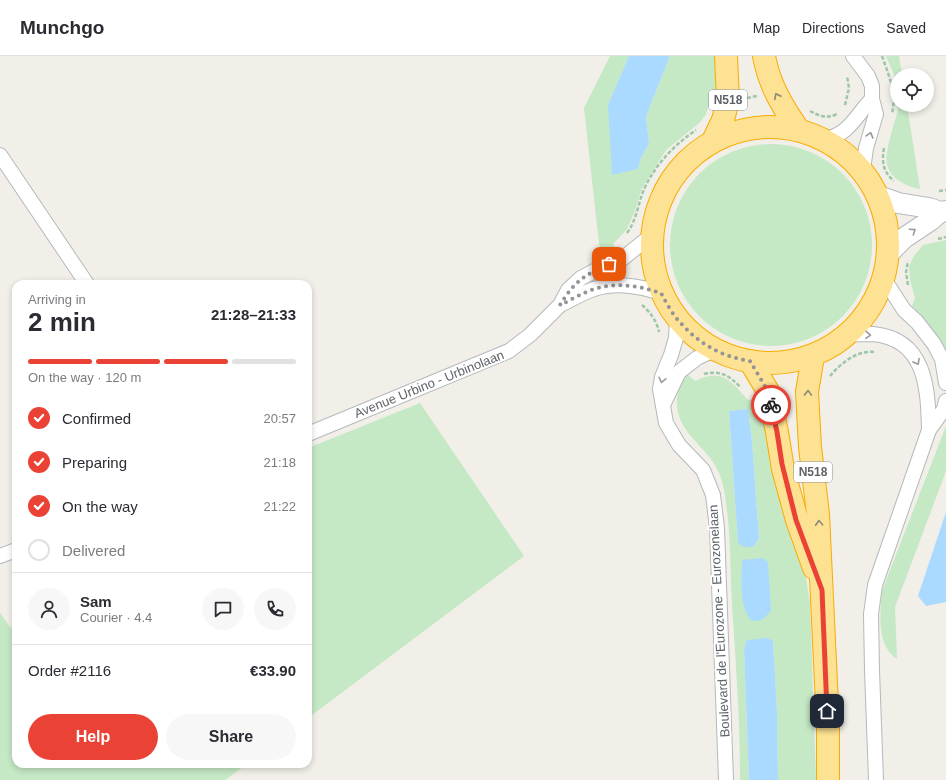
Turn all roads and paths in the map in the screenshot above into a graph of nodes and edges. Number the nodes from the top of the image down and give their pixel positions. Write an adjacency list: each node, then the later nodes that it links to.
1 (726, 56): 7 (highway, N518)
2 (764, 56): 5 (highway)
3 (853, 56): 6 (street)
4 (847, 71): 8 (path)
5 (775, 94): 7 (path); 9 (highway, one-way to 5)
6 (872, 99): 11 (street); 12 (street)
7 (728, 100): 10 (highway, N518)
8 (808, 110)
9 (798, 129): 10 (highway, N518); 12 (highway, N518)
10 (707, 133): 18 (highway, N518); 21 (path)
11 (870, 133): 14 (street, one-way to 11); 16 (path)
12 (826, 140): 14 (highway, N518)
13 (0, 155): 23 (street)
14 (863, 170): 15 (highway, N518)
15 (878, 196): 16 (main road); 19 (highway, N518)
16 (911, 205): 17 (main road)
17 (943, 212): 19 (main road, one-way to 17)
18 (652, 235): 21 (street, Avenue Urbino - Urbinolaan); 25 (highway, N518)
19 (888, 254): 22 (highway, N518)
20 (911, 256): 27 (path)
21 (622, 259): 26 (street, Avenue Urbino - Urbinolaan)
22 (884, 279): 27 (street); 29 (highway, N518)
23 (84, 280)
24 (627, 285): 25 (street, Avenue Urbino - Urbinolaan); 26 (street, Avenue Urbino - Urbinolaan); 32 (path)
25 (661, 293): 28 (highway, N518)
26 (560, 305): 42 (street, Avenue Urbino - Urbinolaan)
27 (904, 310): 36 (street)
28 (677, 319): 31 (highway, N518); 32 (street, Boulevard de l'Eurozone - Eurozonelaan)
29 (848, 334): 30 (street, one-way to 30); 33 (highway, N518)
30 (889, 338): 37 (path); 41 (street, one-way to 41)
31 (714, 350): 34 (highway, N518); 35 (street)
32 (671, 355): 40 (street, Boulevard de l'Eurozone - Eurozonelaan, one-way to 40)
33 (813, 356): 34 (highway, N518); 37 (highway, N518)
34 (750, 361): 38 (highway, N518)
35 (685, 367): 38 (path); 40 (street)
36 (946, 383)
37 (807, 392): 45 (highway, N518, one-way to 37)
38 (769, 393): 45 (highway, N518)
39 (946, 401): 41 (street)
40 (663, 405): 46 (street, Boulevard de l'Eurozone - Eurozonelaan)
41 (929, 430): 48 (street)
42 (312, 432)
43 (12, 552): 44 (street)
44 (0, 556)
45 (822, 590): 47 (highway, N518)
46 (726, 780)
47 (828, 780)
48 (876, 780)

